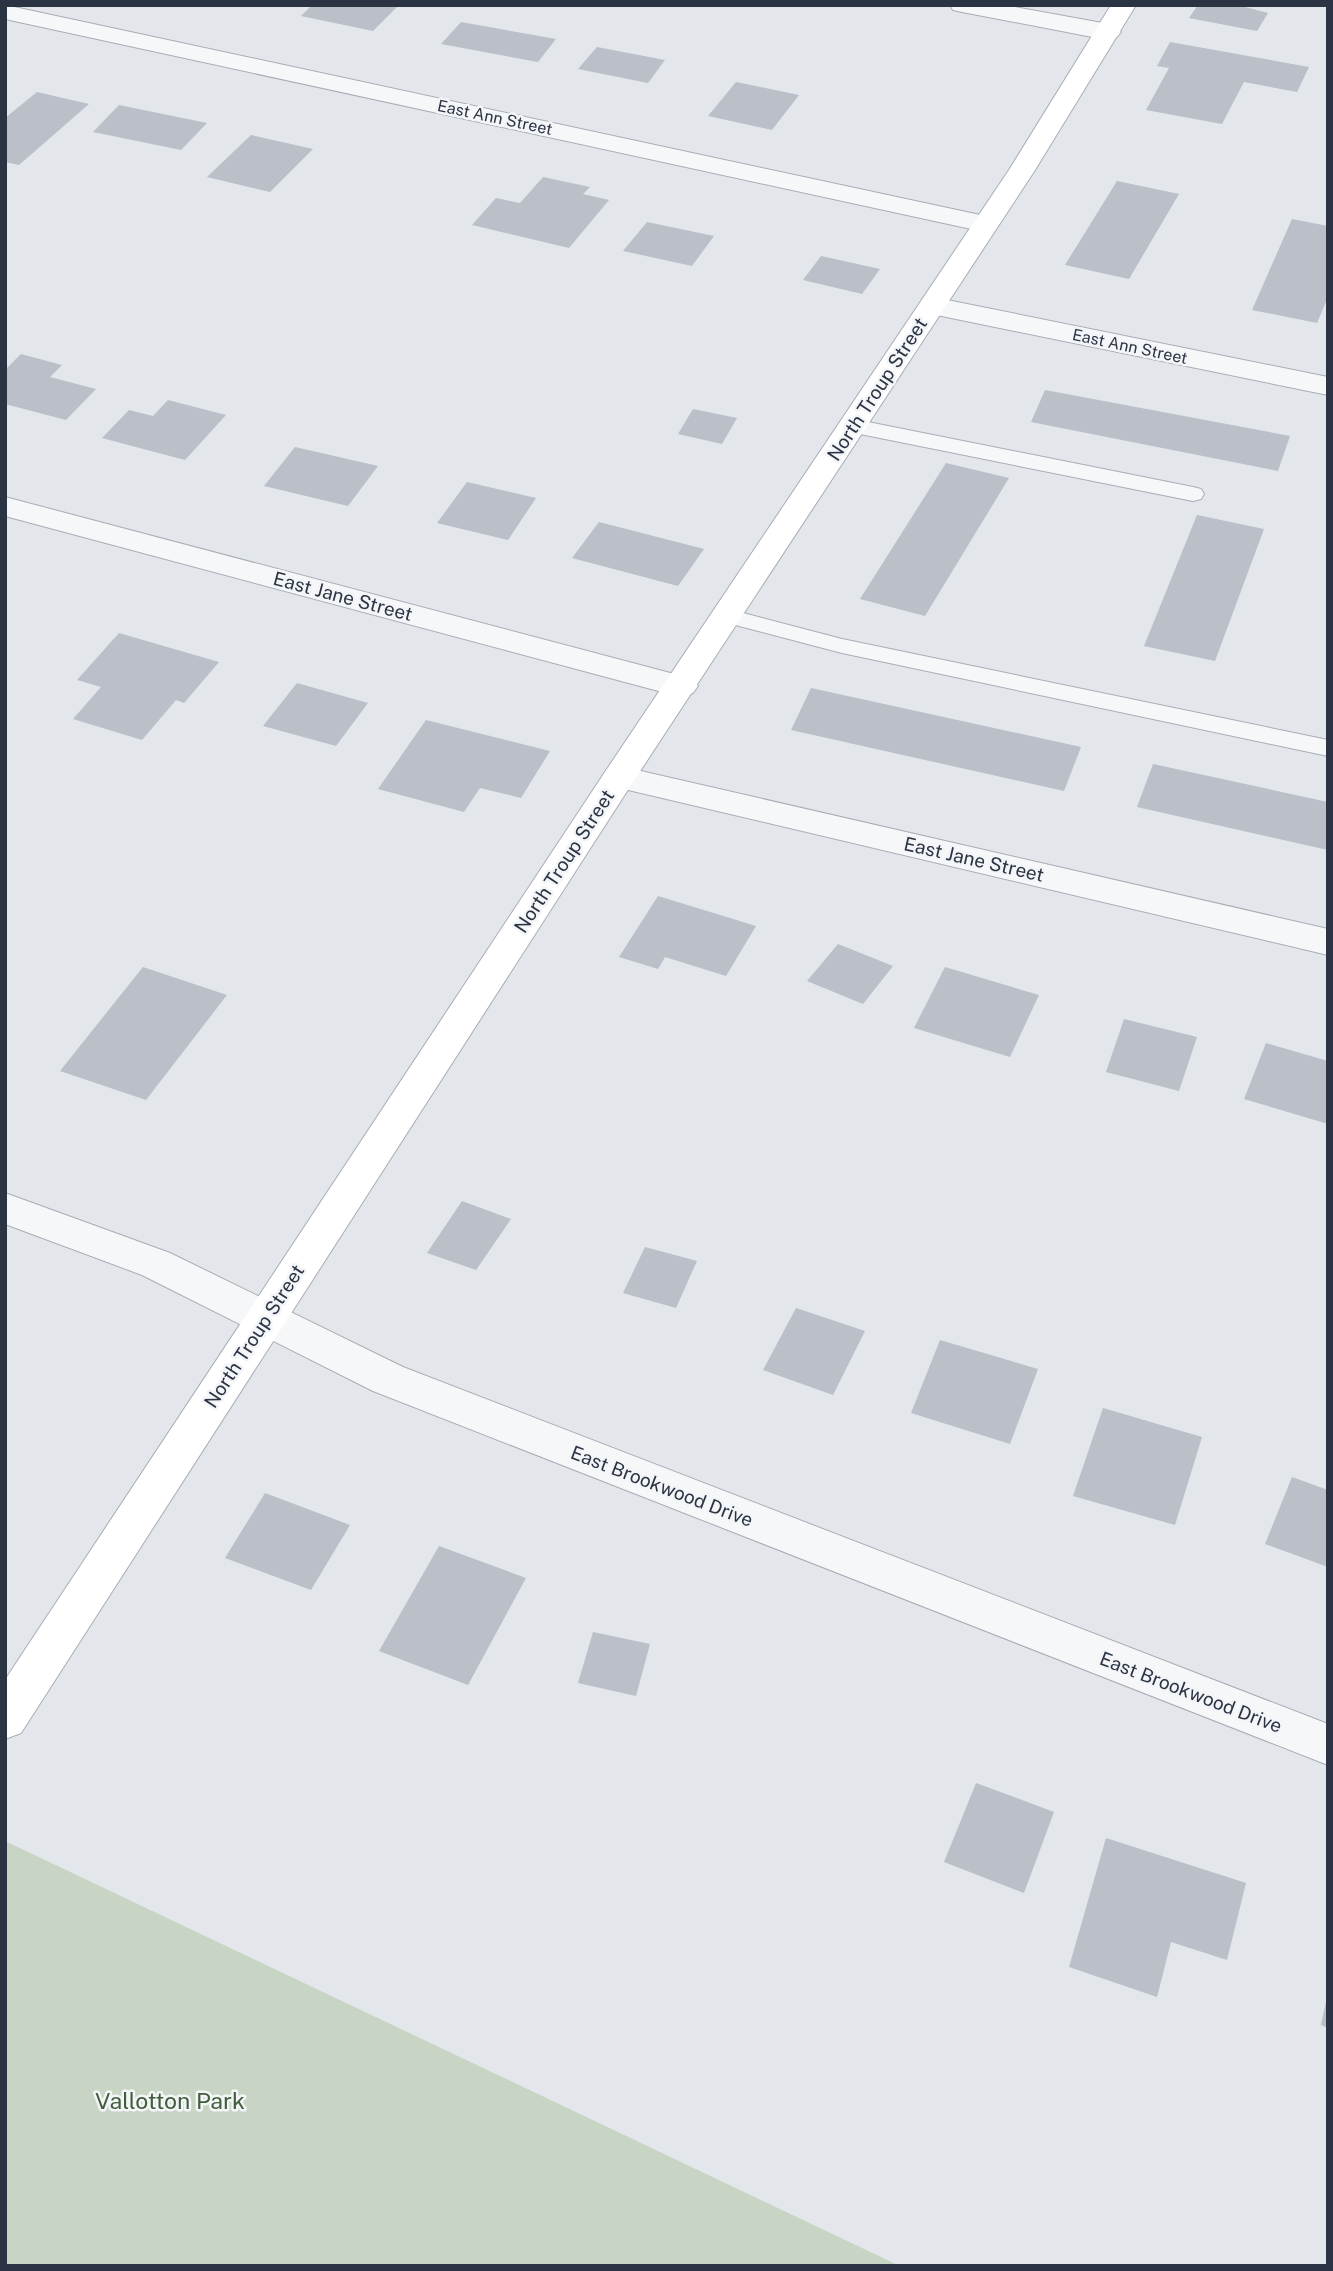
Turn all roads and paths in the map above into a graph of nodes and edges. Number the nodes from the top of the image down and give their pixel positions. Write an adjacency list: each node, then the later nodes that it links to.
1 (962, 5): 3 (street)
2 (5, 11): 4 (street, East Ann Street)
3 (1116, 18): 4 (street, North Troup Street)
4 (985, 224): 5 (street, North Troup Street)
5 (932, 306): 6 (street, East Ann Street); 7 (street, North Troup Street)
6 (1328, 386)
7 (853, 426): 8 (lane); 10 (street, North Troup Street)
8 (1193, 494)
9 (5, 506): 11 (street, East Jane Street)
10 (728, 615): 11 (street, North Troup Street); 12 (lane)
11 (681, 686): 13 (street, North Troup Street)
12 (1328, 748)
13 (619, 777): 14 (street, East Jane Street); 16 (street, North Troup Street)
14 (1328, 942)
15 (5, 1208): 16 (street, East Brookwood Drive)
16 (266, 1317): 17 (street, North Troup Street); 18 (street, East Brookwood Drive)
17 (5, 1719)
18 (1328, 1745)

